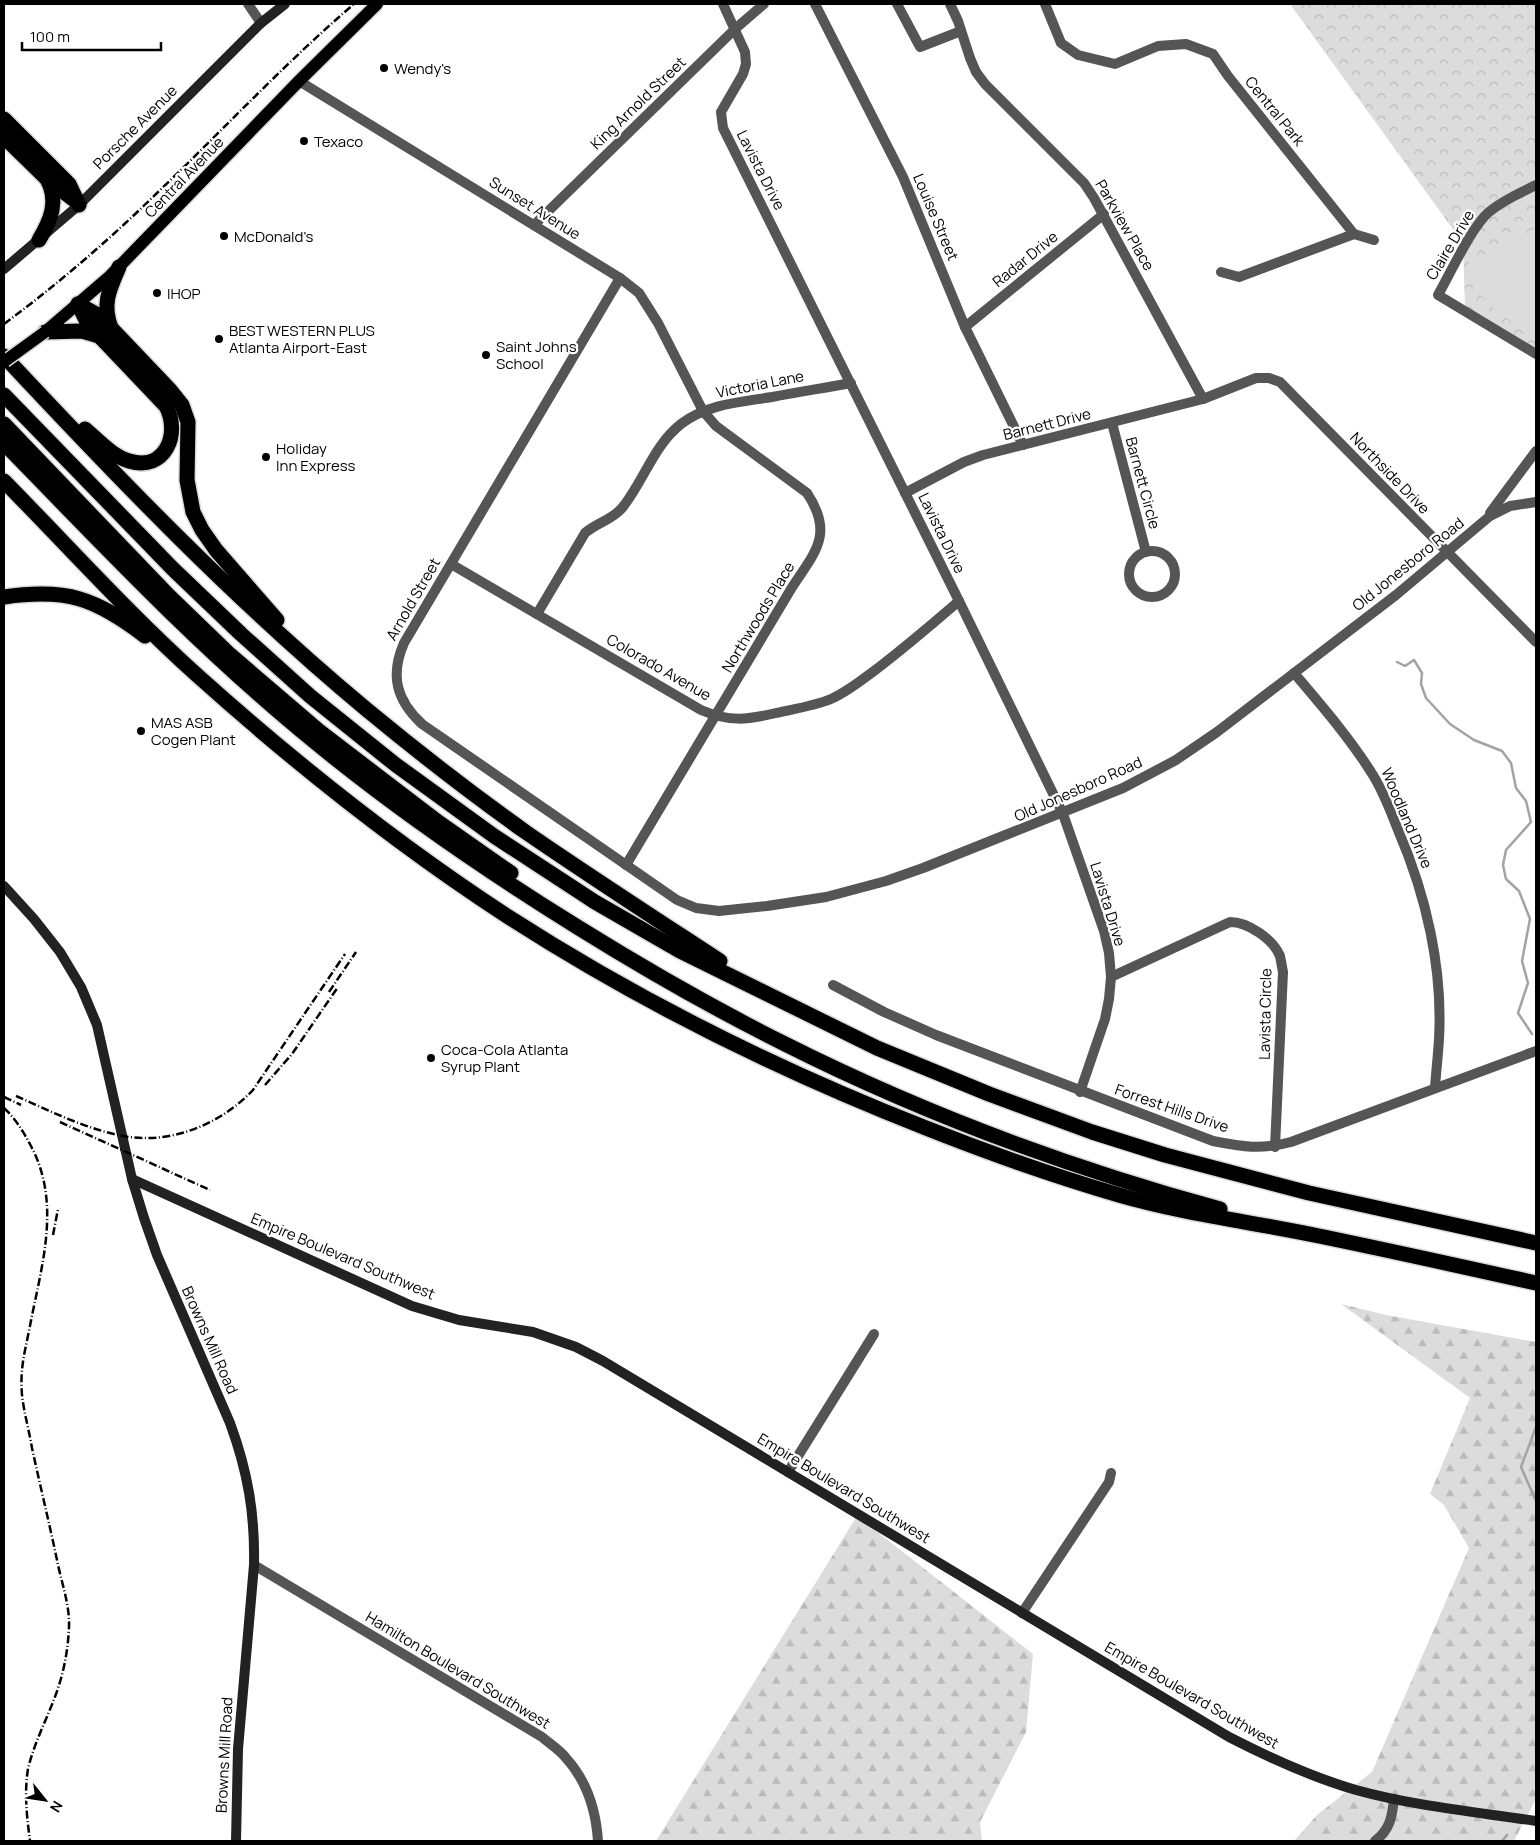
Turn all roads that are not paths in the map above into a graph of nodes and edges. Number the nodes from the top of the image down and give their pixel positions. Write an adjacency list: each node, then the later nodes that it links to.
1 (248, 4): 10 (street)
2 (285, 4): 10 (street, Porsche Avenue)
3 (377, 4): 13 (main road, Central Avenue)
4 (723, 4): 11 (street, Lavista Drive)
5 (764, 4): 11 (street, King Arnold Street)
6 (815, 4): 29 (street, Louise Street)
7 (897, 4): 12 (street)
8 (950, 4): 12 (street, Parkview Place)
9 (1045, 4): 21 (street, Central Park)
10 (261, 23): 18 (street, Porsche Avenue)
11 (735, 29): 20 (street, King Arnold Street); 35 (street, Lavista Drive)
12 (961, 30): 19 (street, Parkview Place)
13 (299, 81): 20 (street, Sunset Avenue); 24 (main road, Central Avenue)
14 (4, 119): 18 (highway)
15 (4, 136): 16 (highway)
16 (46, 178): 18 (highway); 22 (highway)
17 (1536, 185): 32 (street, Claire Drive)
18 (80, 205): 22 (street, Porsche Avenue)
19 (1104, 214): 29 (street, Radar Drive); 37 (street, Parkview Place)
20 (534, 225): 27 (street, Sunset Avenue)
21 (1354, 234): 23 (street); 26 (street)
22 (39, 240): 25 (street, Porsche Avenue)
23 (1374, 240)
24 (118, 268): 28 (main road, Central Avenue); 31 (highway)
25 (4, 269)
26 (1221, 272)
27 (620, 278): 38 (street, Sunset Avenue); 50 (street, Arnold Street)
28 (78, 304): 30 (main road, Central Avenue); 31 (highway)
29 (965, 328): 42 (street, Louise Street)
30 (46, 332): 31 (highway); 33 (main road, Central Avenue, bridge)
31 (105, 332): 34 (highway); 55 (highway)
32 (1536, 354)
33 (4, 360): 34 (highway)
34 (26, 380): 55 (highway)
35 (851, 383): 38 (street, Victoria Lane); 45 (street, Lavista Drive)
36 (4, 395): 65 (highway)
37 (1203, 400): 39 (street, Barnett Drive); 49 (street, Northside Drive)
38 (703, 411): 53 (street, Victoria Lane); 58 (street, Northwoods Place)
39 (1112, 423): 42 (street, Barnett Drive); 48 (street, Barnett Circle)
40 (4, 424): 62 (highway)
41 (4, 443): 62 (highway)
42 (1024, 445): 45 (street, Barnett Drive)
43 (1536, 452): 47 (street)
44 (4, 481): 56 (highway)
45 (905, 494): 52 (street, Lavista Drive)
46 (1536, 502): 47 (street, Old Jonesboro Road)
47 (1490, 516): 49 (street, Old Jonesboro Road)
48 (1146, 552): 48 (street, Barnett Circle)
49 (1447, 553): 54 (street, Northside Drive); 57 (street, Old Jonesboro Road)
50 (451, 564): 53 (street, Colorado Avenue); 60 (street, Arnold Street)
51 (4, 598): 56 (highway)
52 (959, 601): 58 (street, Colorado Avenue); 59 (street, Lavista Drive)
53 (537, 614): 58 (street, Colorado Avenue)
54 (1536, 642)
55 (317, 666): 65 (highway)
56 (194, 673): 71 (highway)
57 (1294, 673): 59 (street, Old Jonesboro Road); 67 (street, Woodland Drive)
58 (715, 716): 60 (street, Northwoods Place)
59 (1062, 814): 60 (street, Old Jonesboro Road); 63 (street, Lavista Drive)
60 (626, 865)
61 (4, 886): 70 (street, Browns Mill Road)
62 (526, 895): 71 (highway)
63 (1110, 977): 68 (street, Lavista Drive); 69 (street, Lavista Circle)
64 (833, 985): 68 (street, Forrest Hills Drive)
65 (769, 994): 72 (highway)
66 (1536, 1051): 67 (street, Forrest Hills Drive)
67 (1435, 1088): 69 (street, Forrest Hills Drive)
68 (1080, 1092): 69 (street, Forrest Hills Drive)
69 (1275, 1147)
70 (132, 1179): 75 (street, Empire Boulevard Southwest); 77 (street, Browns Mill Road)
71 (1316, 1235): 73 (highway)
72 (1536, 1242)
73 (1536, 1283)
74 (874, 1334): 75 (street)
75 (788, 1472): 78 (street, Empire Boulevard Southwest)
76 (1111, 1473): 78 (street)
77 (254, 1565): 81 (street, Browns Mill Road); 82 (street, Hamilton Boulevard Southwest)
78 (1022, 1613): 79 (street, Empire Boulevard Southwest)
79 (1394, 1799): 80 (street, Empire Boulevard Southwest); 83 (street)
80 (1536, 1821)
81 (236, 1841)
82 (598, 1841)
83 (1375, 1841)

